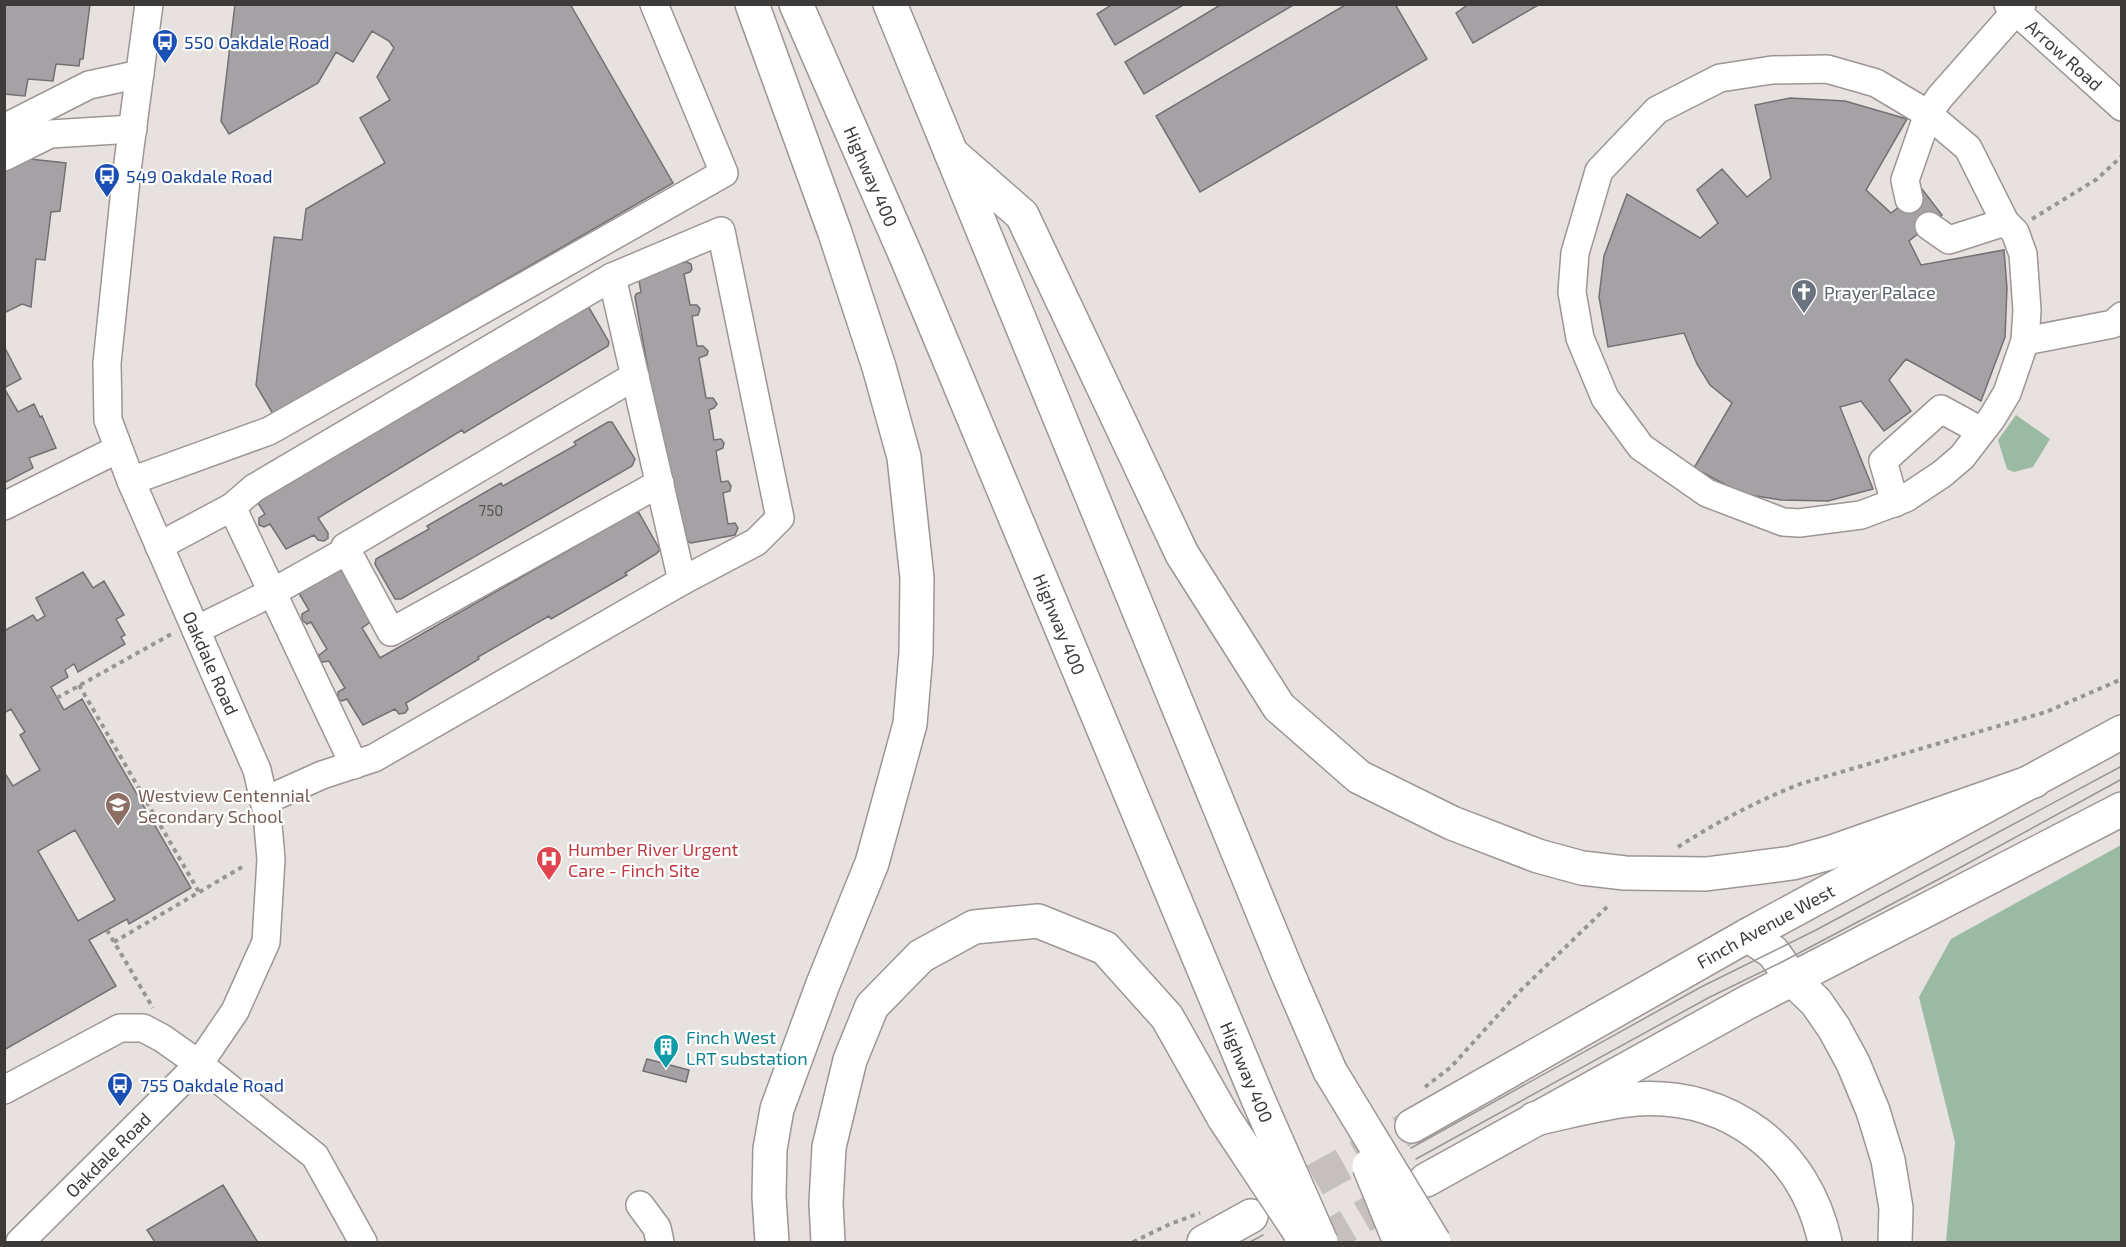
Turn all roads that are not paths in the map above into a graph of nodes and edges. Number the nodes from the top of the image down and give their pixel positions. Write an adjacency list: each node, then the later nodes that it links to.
1 (149, 4): 7 (street, Oakdale Road)
2 (654, 4): 23 (street)
3 (752, 4): 52 (main road)
4 (796, 4): 55 (main road, Highway 400, bridge)
5 (890, 4): 12 (main road)
6 (2015, 7): 8 (street, Arrow Road); 9 (street)
7 (140, 74): 10 (street); 11 (street, Oakdale Road)
8 (2121, 107)
9 (1928, 114): 14 (street); 16 (street); 25 (street)
10 (4, 128)
11 (133, 129): 13 (street); 22 (street, Oakdale Road)
12 (951, 153): 35 (main road); 41 (main road)
13 (4, 157)
14 (1909, 199)
15 (1929, 226): 16 (street)
16 (2010, 227): 19 (street)
17 (612, 277): 20 (street); 27 (street); 30 (street)
18 (2121, 316): 19 (street)
19 (2025, 341): 21 (street)
20 (635, 376): 24 (street); 29 (street)
21 (1982, 431): 25 (street); 25 (street)
22 (118, 449): 23 (street, Oakdale Road); 26 (street)
23 (131, 481): 28 (street, Oakdale Road)
24 (660, 483): 29 (street); 30 (street)
25 (1895, 503)
26 (4, 506)
27 (232, 507): 28 (street); 31 (street)
28 (159, 546): 32 (street, Oakdale Road)
29 (346, 551): 31 (street)
30 (682, 581): 34 (street)
31 (273, 592): 32 (street); 34 (street)
32 (186, 631): 36 (street, Oakdale Road)
33 (2121, 732): 35 (main road, Finch Avenue West)
34 (354, 765): 36 (street)
35 (2034, 781): 38 (main road, Finch Avenue West)
36 (264, 801): 40 (street, Oakdale Road)
37 (2121, 809): 39 (main road)
38 (1748, 935): 39 (main road); 44 (main road, Finch Avenue West)
39 (1793, 980): 43 (main road); 59 (main road)
40 (199, 1064): 42 (street); 49 (street, Oakdale Road); 50 (street)
41 (1330, 1071): 56 (main road, bridge); 57 (main road, bridge)
42 (4, 1090)
43 (1533, 1119): 45 (main road); 58 (main road)
44 (1412, 1126)
45 (1426, 1180)
46 (640, 1205): 51 (street)
47 (1251, 1216): 48 (main road)
48 (1203, 1227)
49 (20, 1242)
50 (363, 1242)
51 (660, 1242)
52 (772, 1242)
53 (828, 1242): 54 (main road, bridge)
54 (1307, 1242)
55 (1321, 1242)
56 (1400, 1242)
57 (1434, 1242)
58 (1825, 1242)
59 (1895, 1242)

